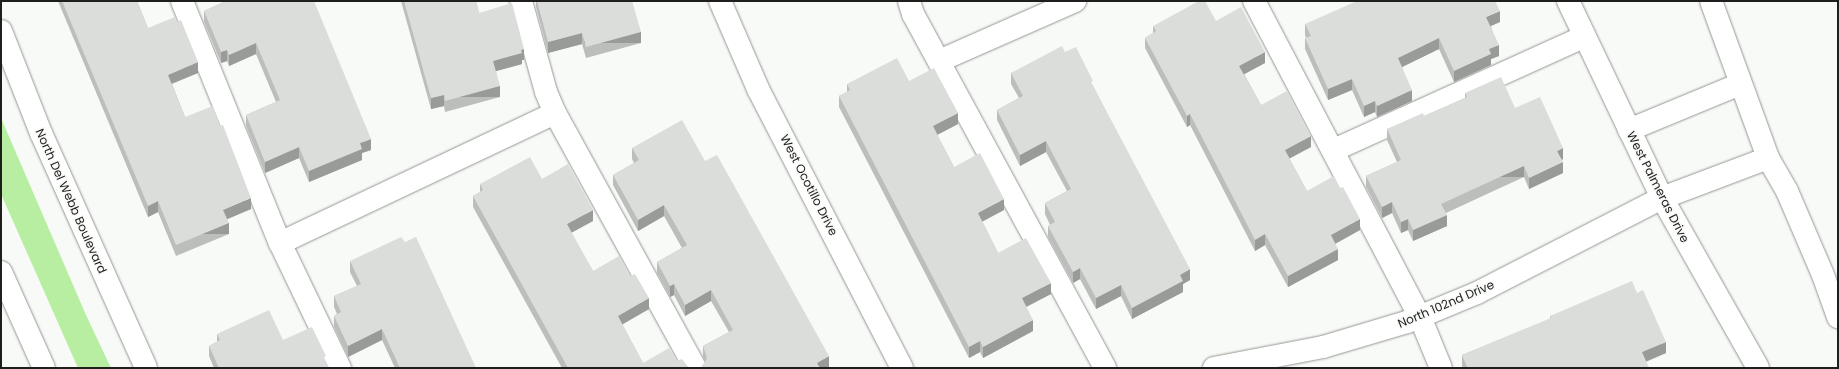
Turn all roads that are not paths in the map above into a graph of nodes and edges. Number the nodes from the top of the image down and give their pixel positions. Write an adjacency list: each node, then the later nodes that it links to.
1 (182, 1): 18 (street)
2 (521, 1): 13 (street)
3 (720, 1): 26 (street, West Ocotillo Drive)
4 (909, 1): 11 (street)
5 (1075, 1): 11 (street)
6 (1254, 1): 15 (street)
7 (1568, 1): 10 (street, West Palmeras Drive)
8 (1711, 1): 12 (street)
9 (1, 31): 23 (street, North Del Webb Boulevard)
10 (1583, 37): 14 (street, West Palmeras Drive); 15 (street)
11 (939, 62): 27 (street)
12 (1740, 84): 14 (street); 16 (street)
13 (555, 113): 18 (street); 25 (street)
14 (1629, 130): 17 (street, West Palmeras Drive)
15 (1334, 150): 20 (street)
16 (1768, 158): 17 (street, North 102nd Drive); 21 (street)
17 (1662, 198): 20 (street, North 102nd Drive); 30 (street, West Palmeras Drive)
18 (280, 243): 24 (street)
19 (1, 272): 22 (street)
20 (1420, 316): 28 (street, North 102nd Drive); 29 (street)
21 (1838, 317)
22 (44, 368)
23 (146, 368)
24 (340, 368)
25 (695, 368)
26 (902, 368)
27 (1105, 368)
28 (1214, 368)
29 (1441, 368)
30 (1757, 368)

